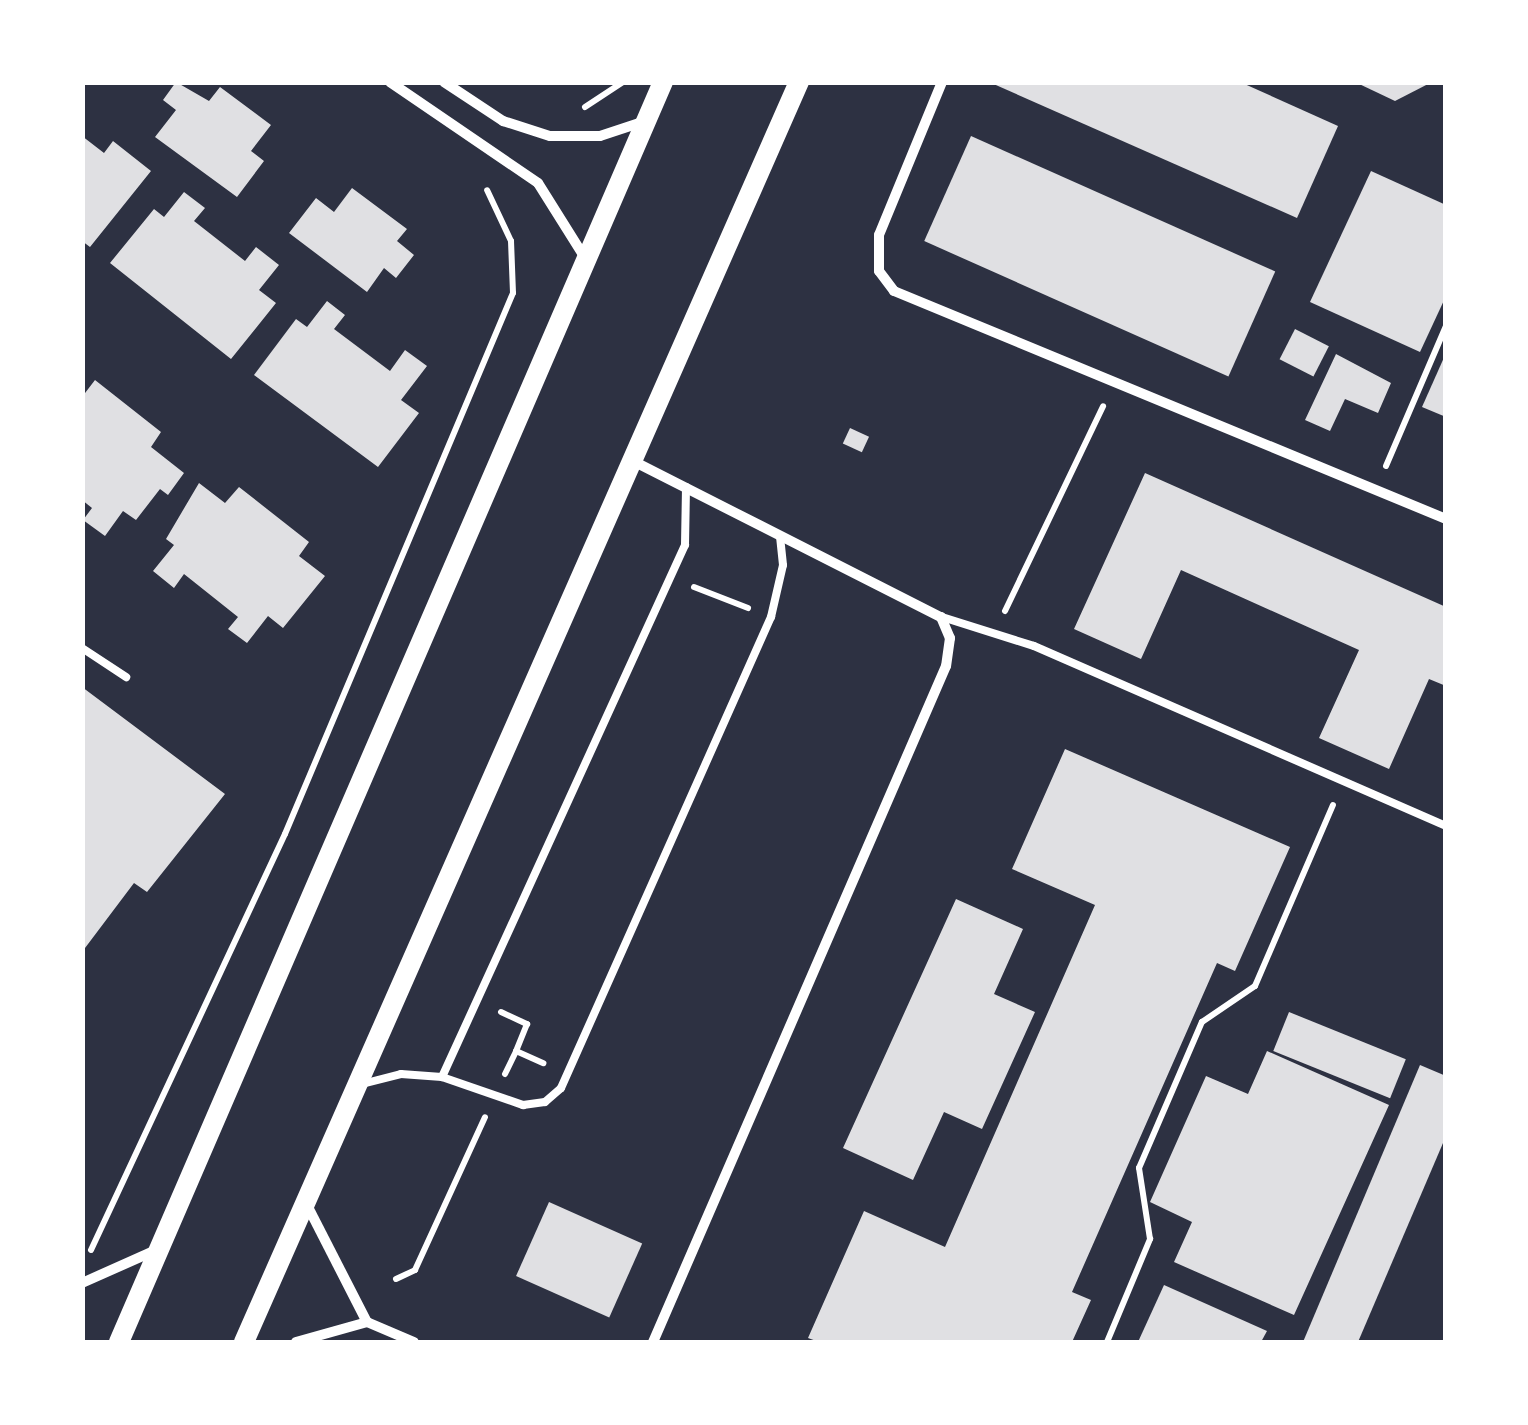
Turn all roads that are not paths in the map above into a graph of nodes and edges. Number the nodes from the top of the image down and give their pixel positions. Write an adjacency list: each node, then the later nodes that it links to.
1 (390, 82): 7 (street)
2 (444, 82): 6 (street)
3 (663, 82): 6 (main road)
4 (799, 82): 8 (main road)
5 (942, 82): 10 (street)
6 (646, 121): 7 (main road)
7 (587, 262): 19 (main road)
8 (632, 460): 9 (street); 17 (main road)
9 (686, 487): 11 (street); 16 (lane)
10 (1446, 519)
11 (780, 536): 12 (street); 16 (lane)
12 (941, 617): 15 (lane); 26 (street)
13 (82, 648): 14 (lane)
14 (126, 677)
15 (1446, 826)
16 (442, 1076): 17 (lane)
17 (358, 1086): 18 (main road)
18 (306, 1202): 21 (street); 23 (main road)
19 (160, 1248): 20 (street); 22 (main road)
20 (82, 1283)
21 (366, 1322): 24 (street); 25 (street)
22 (118, 1342)
23 (244, 1342)
24 (296, 1342)
25 (414, 1342)
26 (652, 1342)

